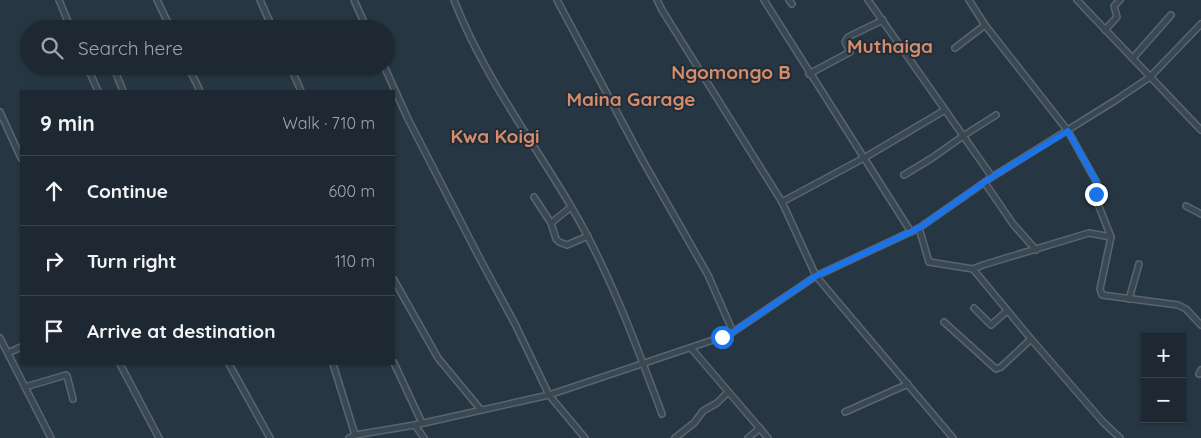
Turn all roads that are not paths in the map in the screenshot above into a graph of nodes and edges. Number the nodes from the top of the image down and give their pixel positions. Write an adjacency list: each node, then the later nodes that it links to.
1 (59, 0): 14 (street)
2 (157, 0): 15 (street)
3 (260, 0): 16 (street)
4 (354, 0): 17 (street)
5 (454, 0): 49 (street)
6 (557, 0): 66 (street)
7 (657, 0): 47 (street)
8 (764, 0): 24 (street)
9 (868, 0): 18 (street)
10 (969, 0): 20 (street)
11 (1077, 0): 21 (street)
12 (1120, 0): 21 (street)
13 (1171, 15): 23 (street)
14 (67, 20)
15 (166, 20)
16 (269, 20)
17 (363, 20)
18 (883, 20): 24 (street); 35 (street)
19 (1201, 24): 30 (street)
20 (984, 25): 22 (street); 39 (street)
21 (1105, 30): 23 (street)
22 (955, 48)
23 (1133, 58): 30 (street)
24 (810, 74): 42 (street)
25 (91, 75): 31 (street)
26 (117, 75): 32 (street)
27 (192, 75): 33 (street)
28 (294, 75): 34 (street)
29 (388, 75): 80 (street)
30 (1150, 77): 38 (street); 39 (street)
31 (98, 90)
32 (123, 90)
33 (200, 90)
34 (301, 90)
35 (945, 110): 40 (street); 42 (street)
36 (0, 112): 41 (street)
37 (996, 115): 40 (street)
38 (1200, 127)
39 (1068, 131): 44 (street); 55 (street)
40 (962, 136): 43 (street); 44 (street)
41 (20, 156)
42 (864, 158): 47 (street); 53 (street)
43 (904, 175)
44 (992, 177): 45 (street)
45 (985, 183): 52 (street); 56 (street)
46 (534, 197): 51 (street)
47 (782, 202): 59 (street)
48 (1186, 206): 50 (street)
49 (571, 207): 51 (street); 54 (street)
50 (1201, 214)
51 (551, 223): 54 (street)
52 (919, 228): 53 (street); 58 (street)
53 (911, 232): 59 (street)
54 (588, 236): 72 (street)
55 (1111, 237): 56 (street); 61 (street)
56 (1036, 250): 58 (street)
57 (1138, 264): 61 (street)
58 (973, 269): 63 (street)
59 (816, 276): 66 (street); 77 (street)
60 (395, 282): 82 (street)
61 (1129, 299): 65 (street)
62 (974, 308): 63 (street)
63 (1007, 311): 68 (street)
64 (944, 322): 68 (street)
65 (1201, 325)
66 (733, 332): 70 (street)
67 (0, 338): 71 (street)
68 (1031, 339): 99 (street)
69 (20, 347): 71 (street)
70 (691, 348): 72 (street); 79 (street)
71 (8, 354): 78 (street)
72 (644, 362): 80 (street); 84 (street)
73 (121, 365): 90 (street)
74 (231, 365): 91 (street)
75 (333, 365): 88 (street)
76 (395, 365): 85 (street)
77 (908, 384): 83 (street); 98 (street)
78 (25, 387): 81 (street); 89 (street)
79 (728, 392): 87 (street); 95 (street)
80 (549, 395): 82 (street); 94 (street)
81 (73, 399)
82 (481, 410): 85 (street)
83 (845, 412)
84 (662, 414)
85 (422, 423): 86 (street)
86 (415, 425): 88 (street); 93 (street)
87 (760, 428): 96 (street); 97 (street)
88 (355, 435): 92 (street)
89 (51, 438)
90 (159, 438)
91 (270, 438)
92 (349, 438)
93 (424, 438)
94 (585, 438)
95 (675, 438)
96 (748, 438)
97 (768, 438)
98 (953, 438)
99 (1120, 438)

